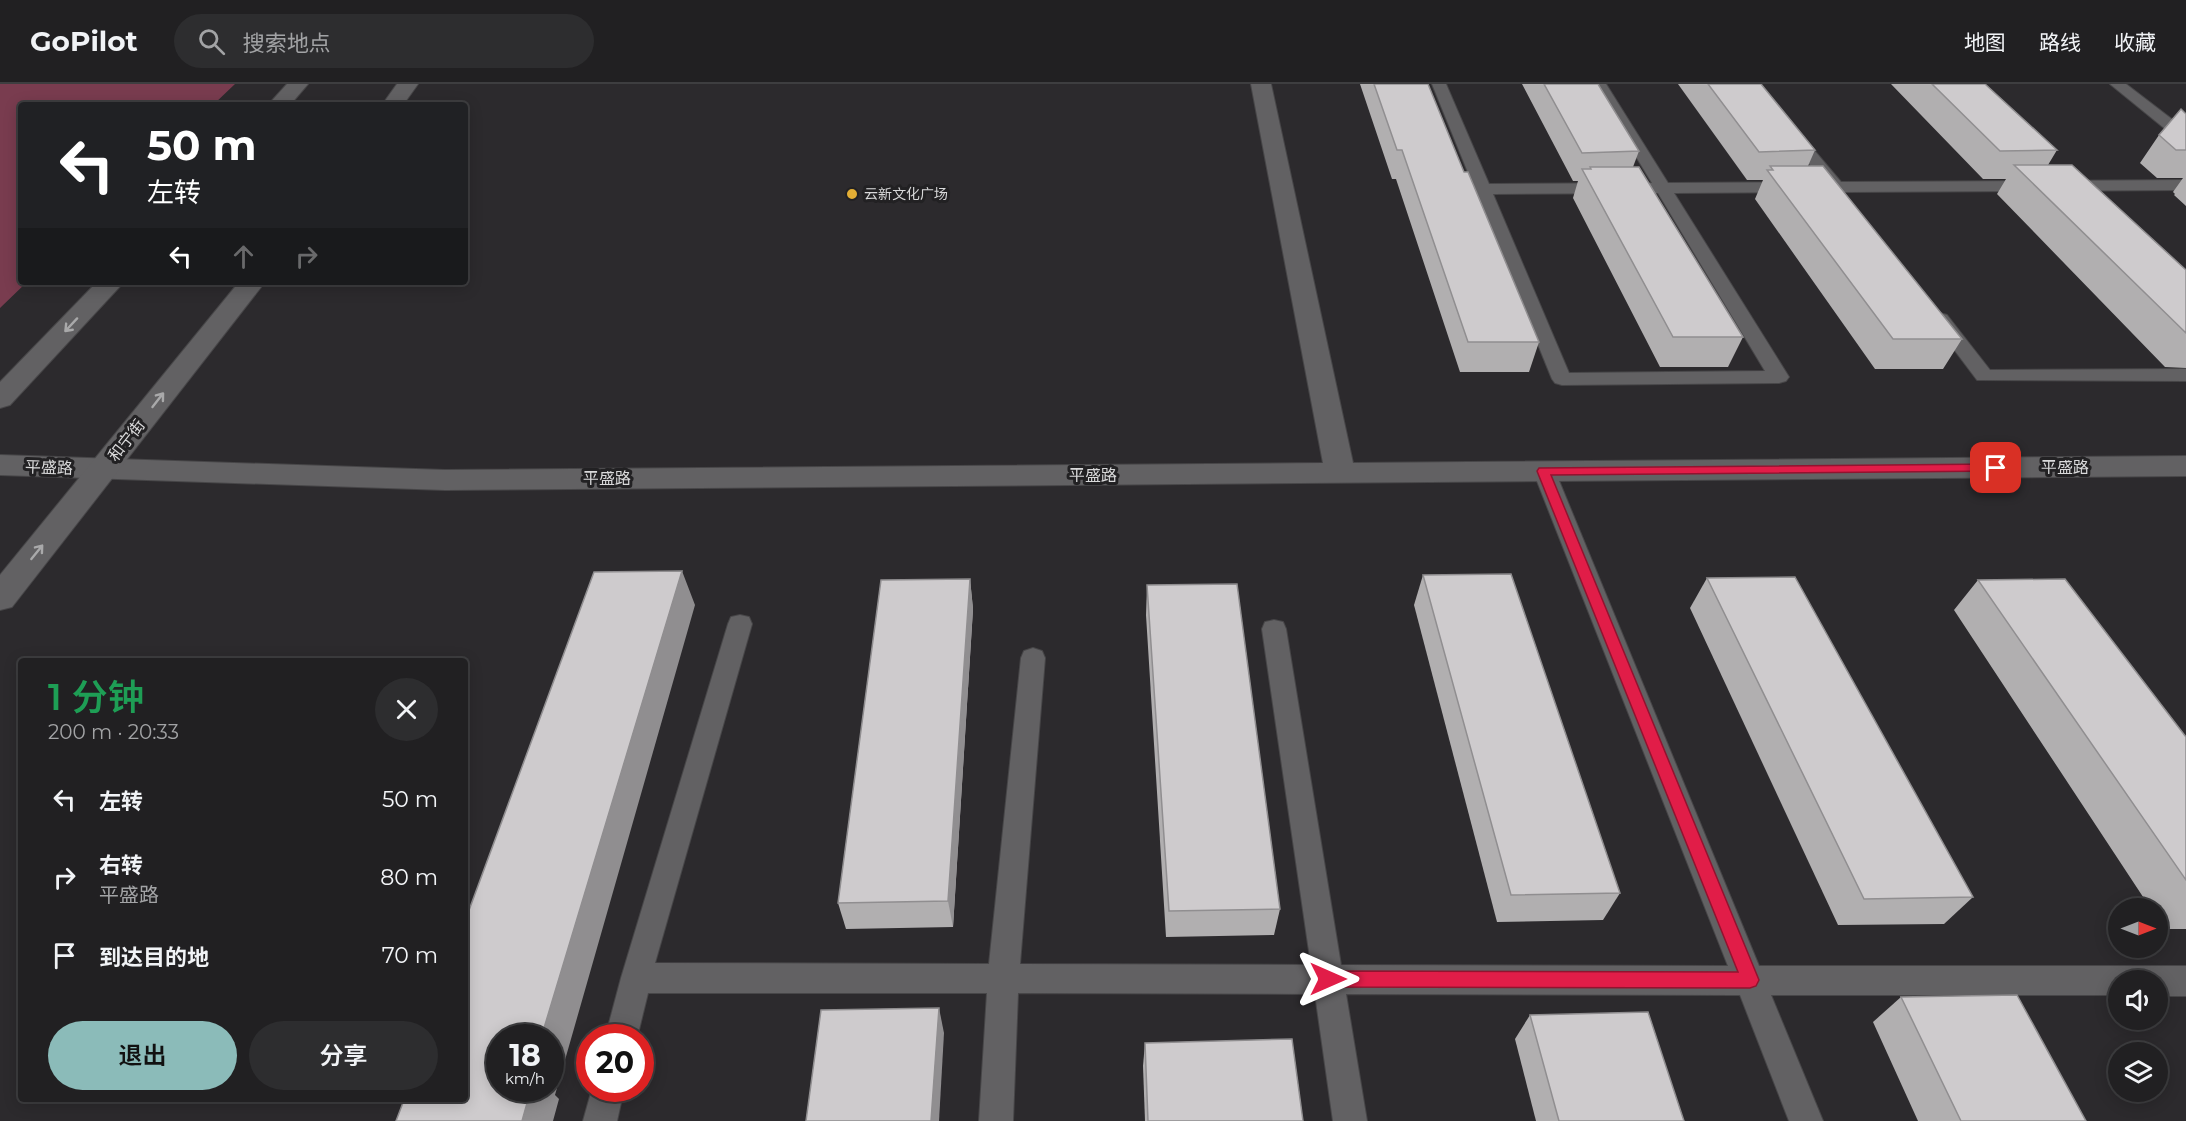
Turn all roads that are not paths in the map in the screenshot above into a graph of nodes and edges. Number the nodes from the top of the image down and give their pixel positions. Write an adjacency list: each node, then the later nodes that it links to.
1 (298, 84): 8 (street)
2 (408, 84): 9 (street)
3 (1261, 84): 28 (street)
4 (1439, 84): 16 (lane)
5 (1599, 84): 15 (lane)
6 (1750, 84): 14 (lane)
7 (2117, 84): 10 (lane)
8 (282, 102)
9 (394, 102)
10 (2186, 138)
11 (2053, 170): 13 (lane)
12 (2186, 185): 13 (lane)
13 (2070, 186): 14 (lane); 17 (lane)
14 (1836, 187): 15 (lane); 18 (lane)
15 (1663, 188): 16 (lane); 16 (lane)
16 (1482, 189)
17 (2086, 202)
18 (1851, 205)
19 (108, 285): 23 (street, one-way to 23)
20 (250, 285): 26 (street, 和宁街, one-way to 20)
21 (1928, 304): 22 (lane)
22 (2186, 375)
23 (0, 399)
24 (0, 465): 26 (street, 平盛路)
25 (2186, 466): 27 (street, 平盛路)
26 (104, 469): 28 (street, 平盛路); 29 (street, 和宁街, one-way to 26)
27 (1544, 471): 28 (street, 平盛路); 36 (lane)
28 (1340, 473)
29 (0, 598)
30 (740, 624): 33 (lane)
31 (1274, 629): 35 (lane)
32 (1033, 658): 34 (lane)
33 (636, 978): 34 (lane); 38 (lane)
34 (1004, 979): 35 (lane); 41 (lane)
35 (1328, 979): 36 (lane); 42 (lane)
36 (1750, 980): 37 (lane); 43 (lane)
37 (2186, 981)
38 (624, 1024)
39 (605, 1102): 40 (lane)
40 (600, 1121)
41 (996, 1121)
42 (1350, 1121)
43 (1806, 1121)

